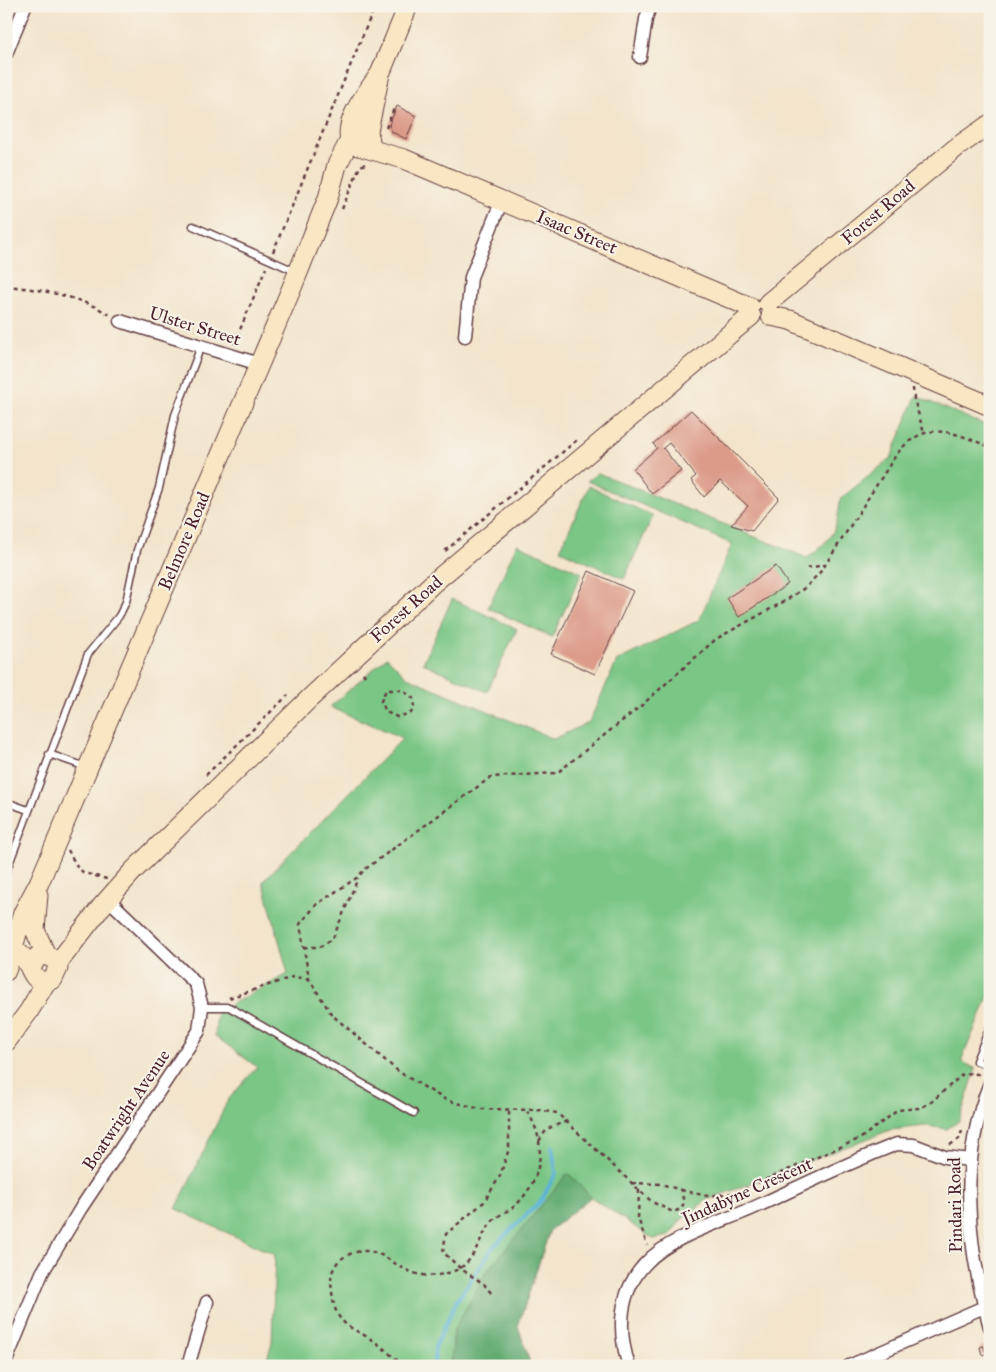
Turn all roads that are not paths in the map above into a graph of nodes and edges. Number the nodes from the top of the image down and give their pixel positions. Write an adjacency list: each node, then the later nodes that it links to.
1 (25, 6): 4 (street)
2 (408, 6): 7 (street, Belmore Road)
3 (650, 6): 5 (street)
4 (6, 54)
5 (640, 57)
6 (990, 124): 11 (street, Forest Road)
7 (363, 138): 8 (street, Isaac Street); 10 (street, Belmore Road)
8 (502, 200): 11 (street, Isaac Street); 13 (street)
9 (193, 226): 10 (lane)
10 (298, 272): 15 (street, Belmore Road)
11 (760, 310): 16 (street, Isaac Street); 23 (street, Forest Road)
12 (120, 321): 14 (street, Ulster Street)
13 (465, 336)
14 (201, 346): 15 (street, Ulster Street); 17 (lane)
15 (259, 364): 18 (street, Belmore Road)
16 (990, 406)
17 (49, 754): 18 (lane); 20 (lane)
18 (88, 768): 22 (street, Belmore Road)
19 (6, 802): 20 (lane)
20 (28, 810): 21 (lane)
21 (6, 872)
22 (39, 884): 24 (street, Belmore Road); 25 (street, Belmore Road)
23 (113, 893): 25 (street, Forest Road); 28 (street, Boatwright Avenue)
24 (12, 940): 26 (street, Belmore Road); 27 (street)
25 (50, 958): 27 (street); 27 (street)
26 (6, 970)
27 (36, 974): 30 (street)
28 (202, 1007): 33 (lane); 39 (street, Boatwright Avenue)
29 (990, 1027): 31 (lane)
30 (6, 1042)
31 (990, 1066)
32 (984, 1081): 34 (street, Pindari Road)
33 (414, 1113)
34 (970, 1160): 35 (street, Pindari Road); 41 (street, Jindabyne Crescent)
35 (985, 1293): 37 (street, Pindari Road)
36 (207, 1302): 40 (street)
37 (984, 1307): 38 (street, Pindari Road); 42 (street)
38 (990, 1326)
39 (6, 1361)
40 (188, 1366)
41 (629, 1366)
42 (849, 1366)

